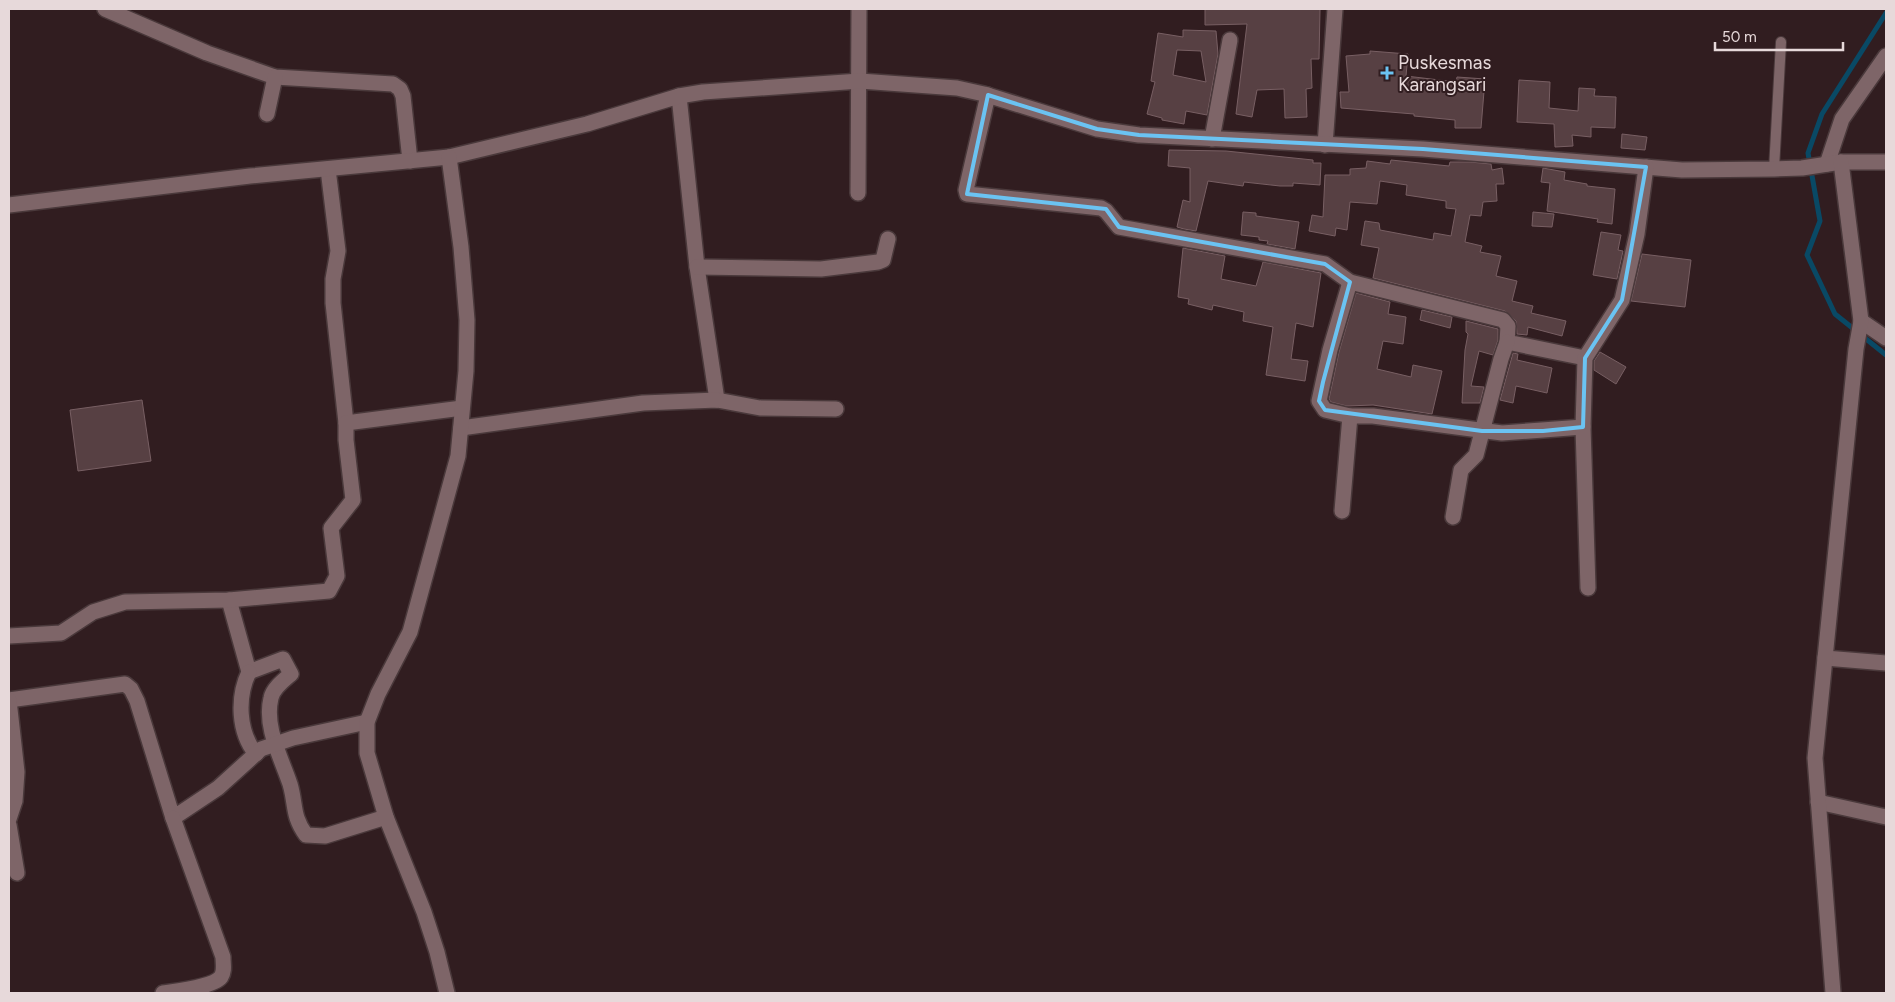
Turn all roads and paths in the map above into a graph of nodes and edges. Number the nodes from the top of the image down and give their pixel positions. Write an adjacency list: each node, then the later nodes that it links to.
1 (105, 9): 7 (street)
2 (859, 9): 8 (street)
3 (1335, 9): 13 (street)
4 (1230, 40): 12 (street)
5 (1780, 42): 20 (lane)
6 (1886, 56): 17 (street)
7 (275, 77): 11 (street); 15 (street)
8 (860, 81): 9 (street); 10 (street); 21 (street)
9 (988, 95): 12 (street); 25 (street)
10 (678, 96): 14 (street); 24 (street)
11 (267, 114)
12 (1212, 139): 13 (street)
13 (1325, 144): 18 (street)
14 (449, 157): 15 (street); 31 (street)
15 (410, 161): 19 (street)
16 (1886, 162): 17 (street)
17 (1822, 165): 20 (street); 26 (street)
18 (1646, 167): 20 (street); 29 (street)
19 (328, 169): 22 (street); 34 (street)
20 (1774, 169)
21 (858, 193)
22 (9, 205)
23 (888, 239): 24 (street)
24 (697, 267): 30 (street)
25 (1350, 282): 28 (street); 33 (street)
26 (1861, 322): 27 (street); 43 (street)
27 (1886, 338)
28 (1507, 342): 29 (street); 37 (street)
29 (1585, 358): 35 (street)
30 (717, 400): 32 (street); 36 (street)
31 (462, 408): 34 (street); 36 (street)
32 (836, 409)
33 (1350, 416): 37 (street); 38 (street)
34 (346, 423): 41 (street)
35 (1583, 427): 37 (street); 40 (street)
36 (461, 428): 47 (street)
37 (1482, 431): 39 (street)
38 (1342, 511)
39 (1453, 517)
40 (1588, 588)
41 (229, 600): 42 (street); 45 (street)
42 (9, 636)
43 (1825, 658): 44 (street); 50 (street)
44 (1886, 663)
45 (249, 672): 48 (street); 49 (street)
46 (9, 700): 53 (street); 54 (street)
47 (367, 722): 48 (street); 51 (street)
48 (275, 744): 49 (street); 51 (street)
49 (256, 754): 53 (street)
50 (1818, 802): 52 (street); 59 (street)
51 (386, 817): 58 (street)
52 (1886, 817)
53 (173, 818): 57 (street)
54 (9, 819)
55 (9, 824): 56 (street)
56 (17, 873)
57 (163, 993)
58 (447, 993)
59 (1833, 993)

